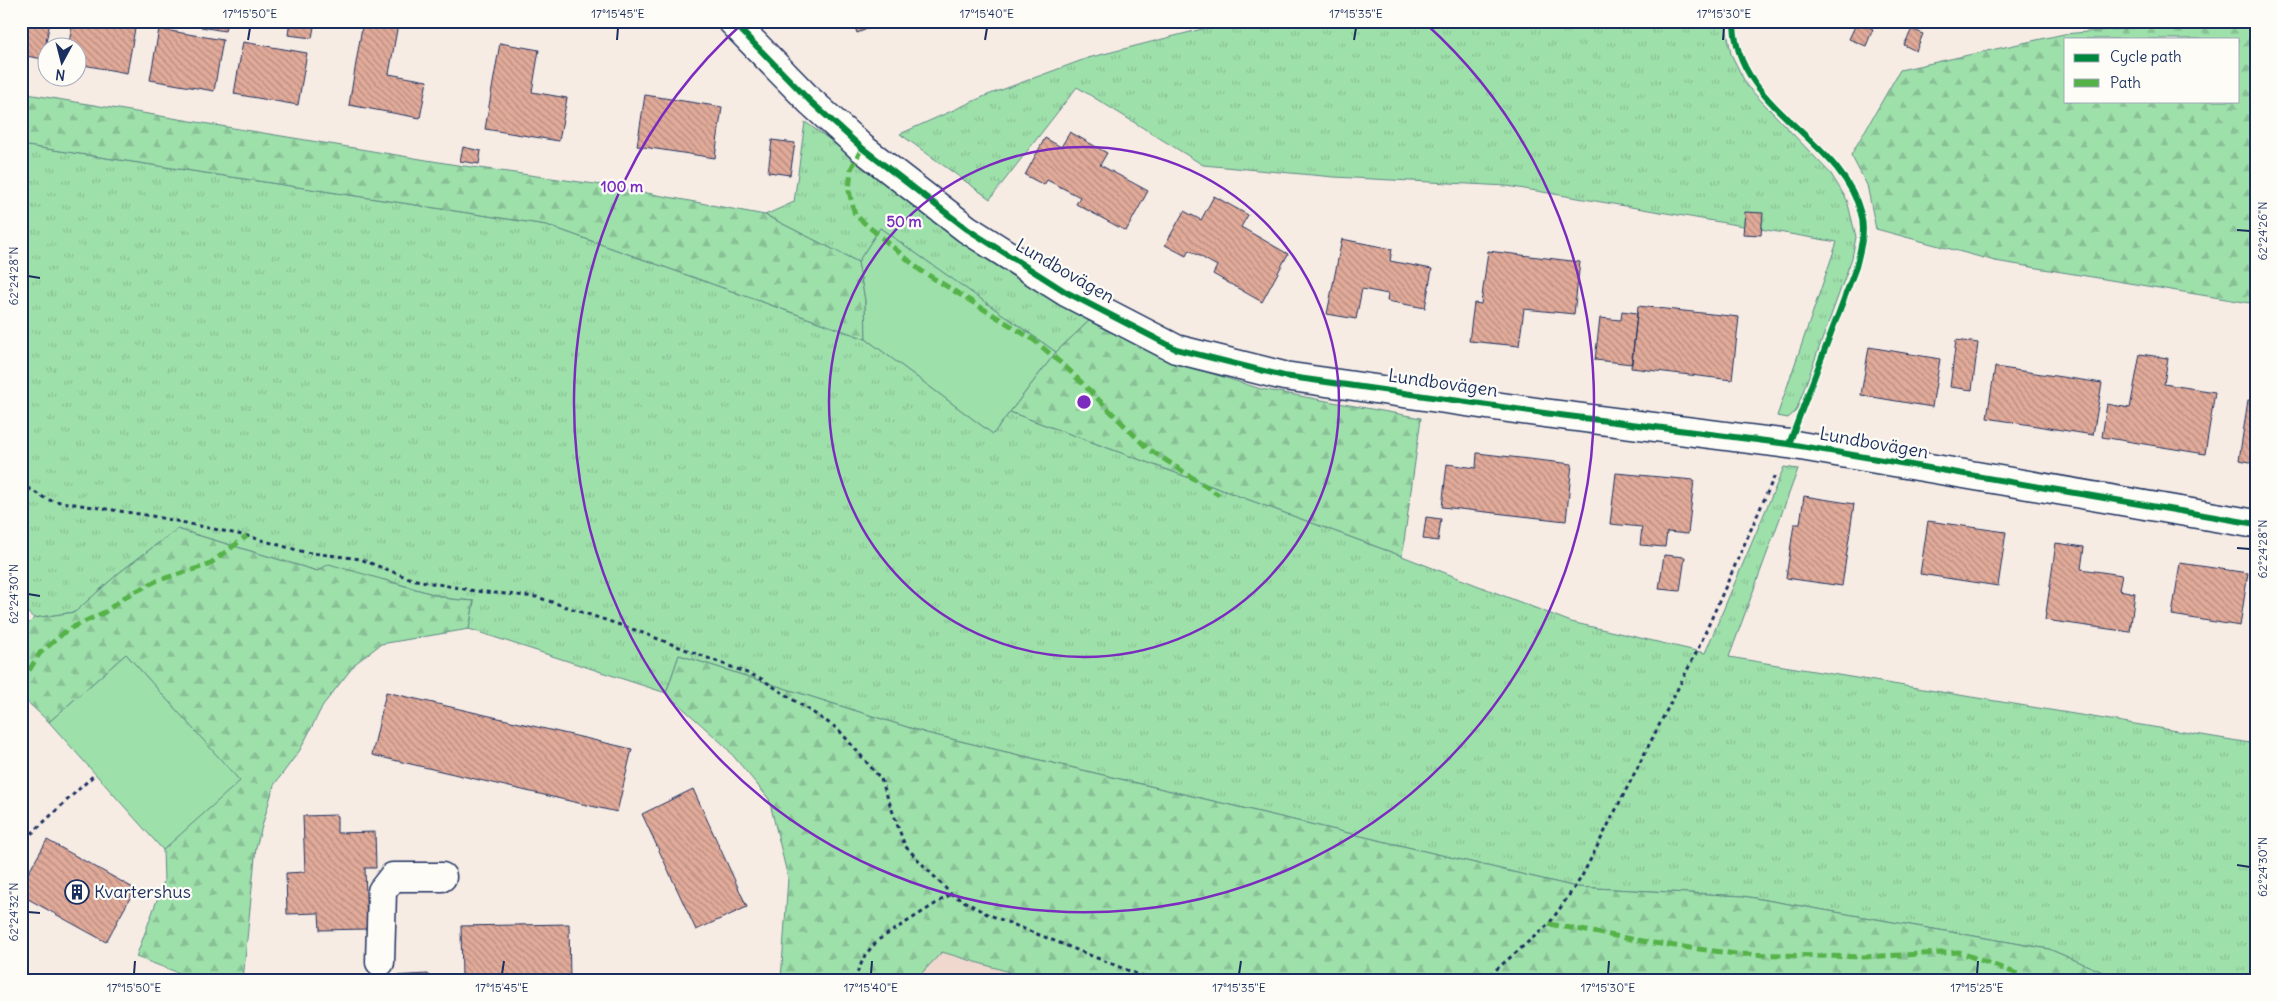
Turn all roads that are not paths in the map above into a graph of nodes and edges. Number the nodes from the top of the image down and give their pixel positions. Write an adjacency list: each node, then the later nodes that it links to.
1 (732, 21): 2 (street, Lundbovägen)
2 (2256, 524)
3 (442, 877): 4 (street)
4 (380, 962)

